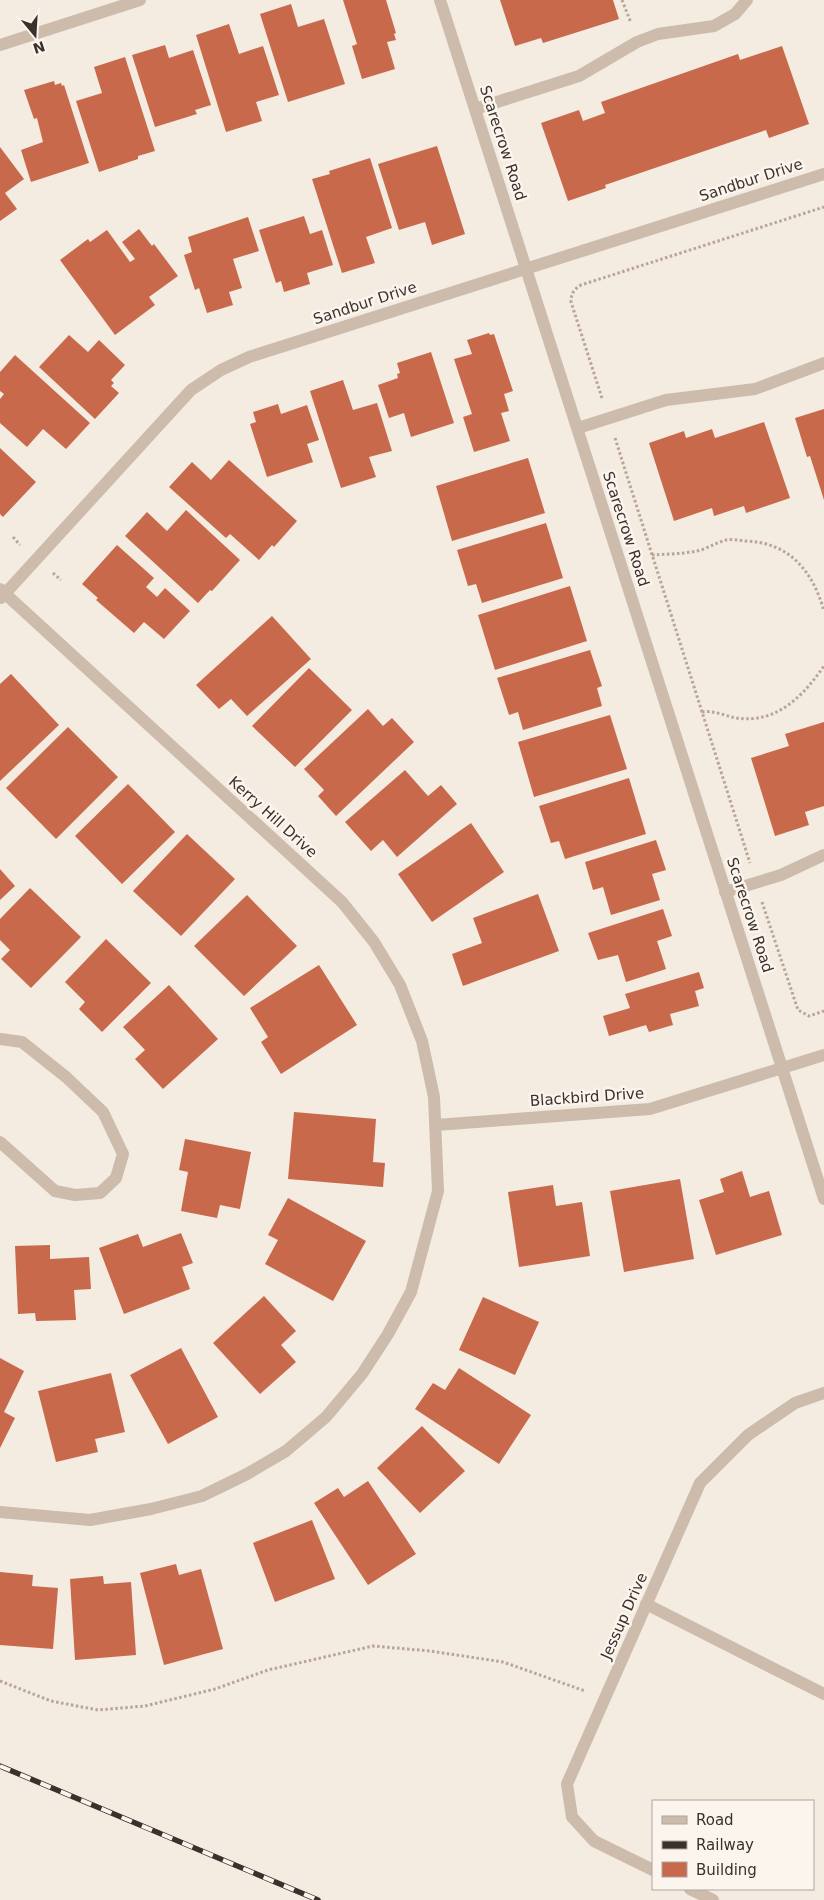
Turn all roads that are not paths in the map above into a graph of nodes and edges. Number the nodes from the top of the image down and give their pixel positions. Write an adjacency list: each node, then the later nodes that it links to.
1 (140, 0): 4 (street)
2 (440, 0): 5 (street, Scarecrow Road)
3 (747, 0): 5 (street)
4 (0, 45)
5 (475, 109): 7 (street, Scarecrow Road)
6 (824, 174): 7 (street, Sandbur Drive)
7 (527, 269): 9 (street, Scarecrow Road); 10 (street, Sandbur Drive)
8 (824, 363): 9 (street)
9 (578, 428): 12 (street, Scarecrow Road)
10 (2, 594): 16 (street, Kerry Hill Drive)
11 (824, 855): 12 (street)
12 (725, 892): 15 (street, Scarecrow Road)
13 (0, 1039): 17 (street)
14 (824, 1055): 15 (street, Blackbird Drive)
15 (782, 1068): 16 (street, Blackbird Drive); 18 (street)
16 (436, 1125): 20 (street, Kerry Hill Drive)
17 (0, 1142)
18 (824, 1199)
19 (824, 1393): 21 (street, Jessup Drive)
20 (0, 1512)
21 (646, 1604): 22 (street); 23 (street, Jessup Drive)
22 (824, 1694)
23 (652, 1870)
24 (692, 1890): 25 (street)
25 (713, 1900)

